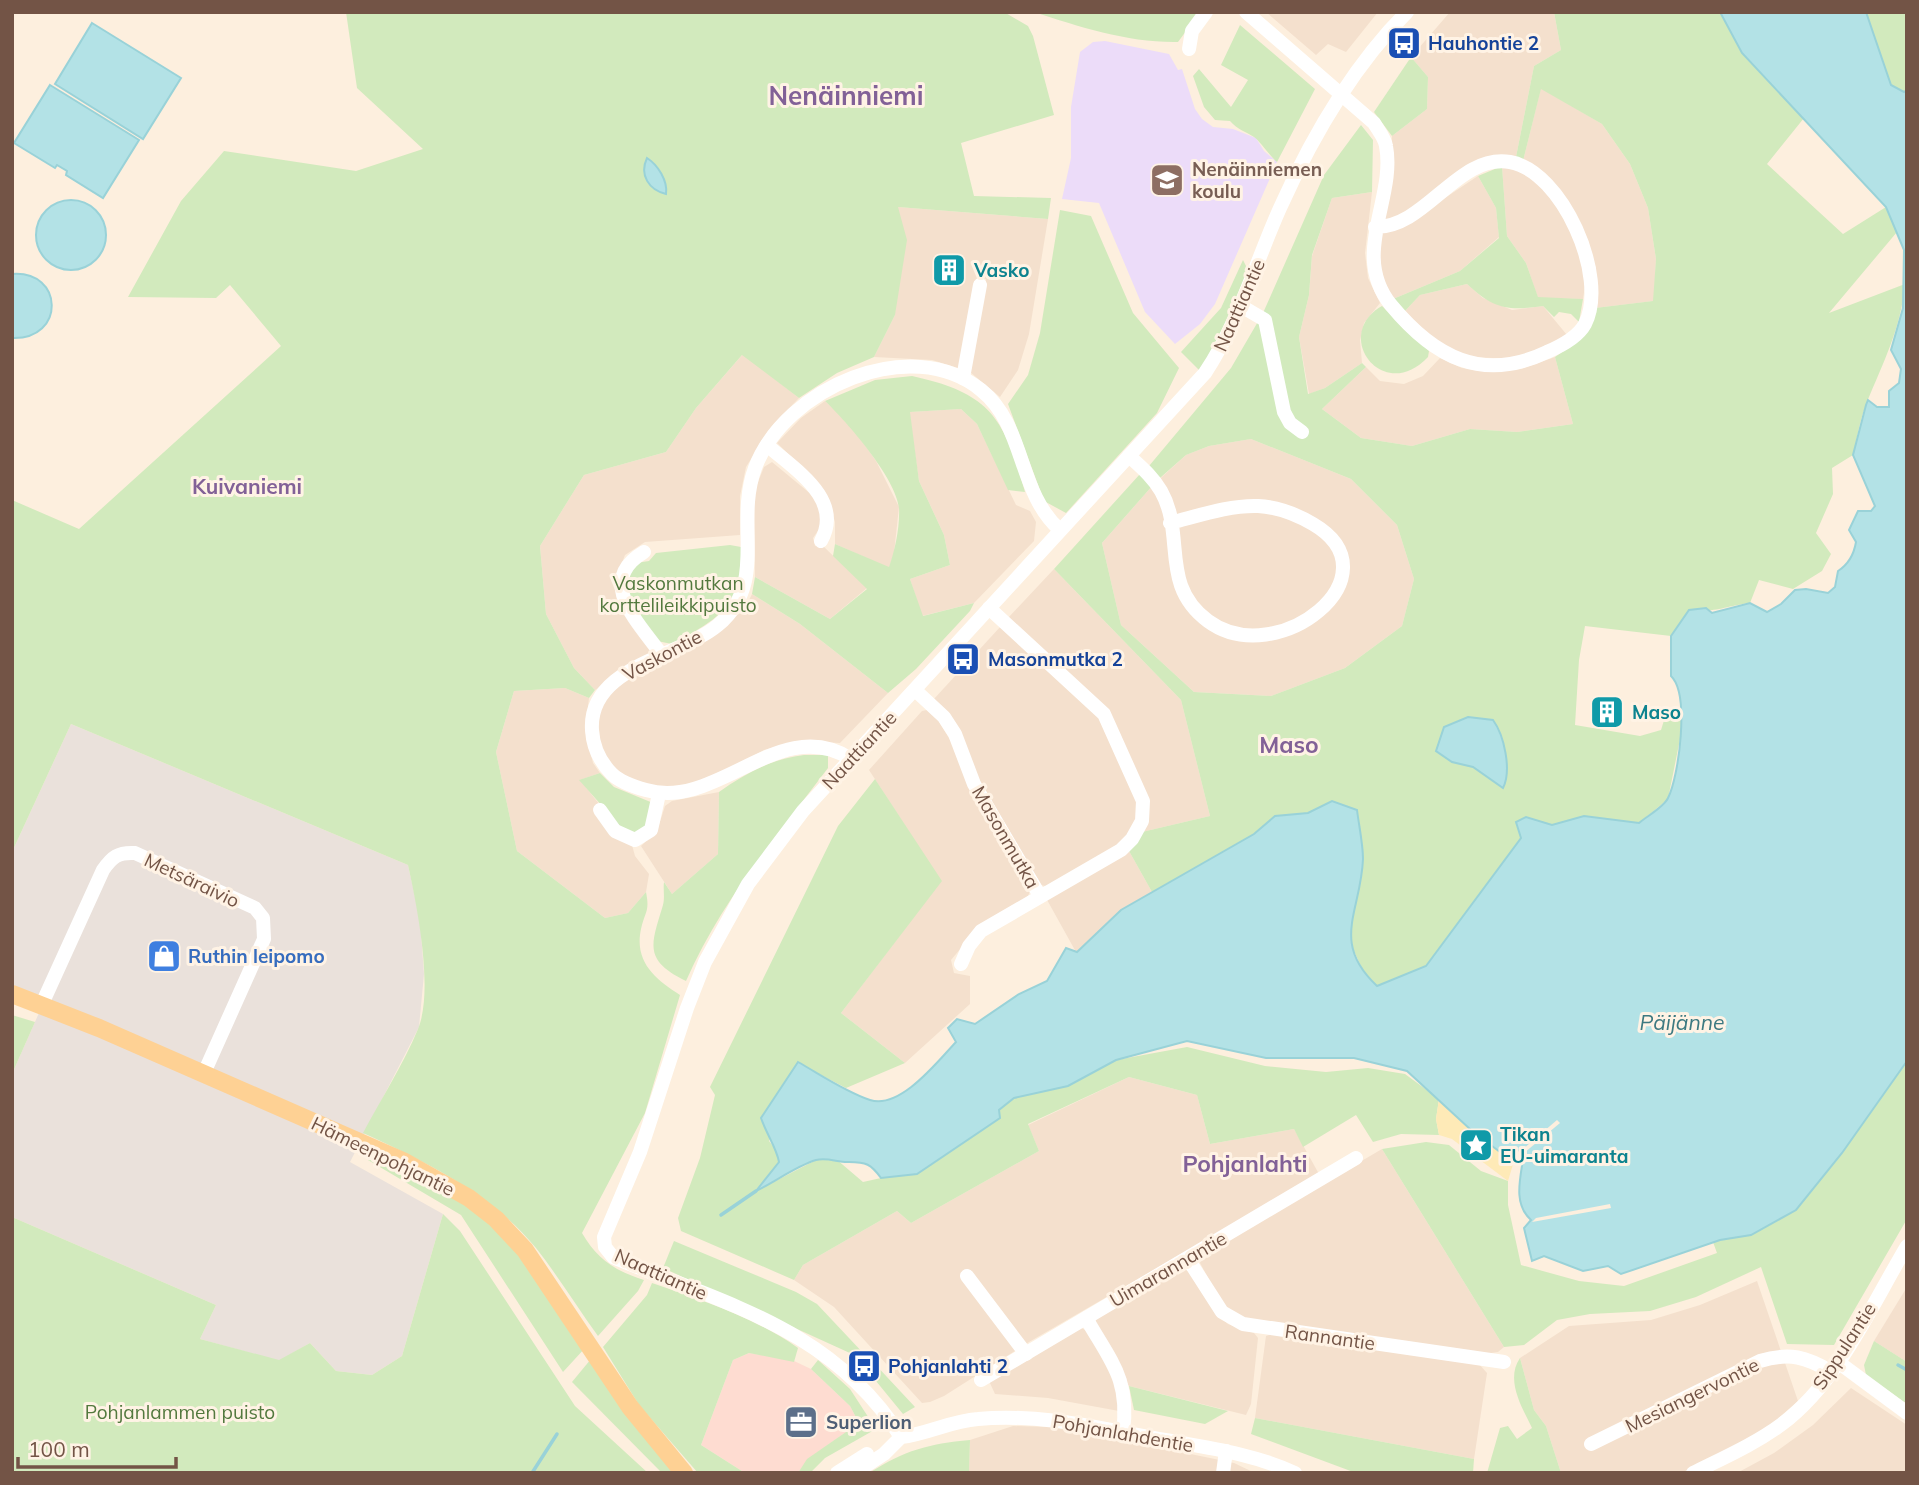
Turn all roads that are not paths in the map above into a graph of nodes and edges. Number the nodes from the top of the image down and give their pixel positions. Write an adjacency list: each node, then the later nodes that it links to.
1 (1206, 12): 4 (street)
2 (1246, 12): 5 (street)
3 (1407, 12): 5 (street, Naattiantie)
4 (1189, 49)
5 (1342, 95): 6 (street); 8 (street, Naattiantie)
6 (1375, 227): 6 (street)
7 (980, 285): 9 (street)
8 (1241, 306): 10 (street); 12 (street, Naattiantie)
9 (963, 378): 11 (street, Vaskontie); 14 (street, Vaskontie)
10 (1302, 432)
11 (767, 445): 15 (street); 18 (street, Vaskontie)
12 (1129, 456): 13 (street); 14 (street, Naattiantie)
13 (1170, 523): 13 (street)
14 (1060, 530): 17 (street, Naattiantie)
15 (821, 541)
16 (644, 552): 18 (street)
17 (989, 608): 19 (street, Naattiantie); 23 (street, Masonmutka)
18 (661, 654): 21 (street, Vaskontie)
19 (915, 690): 20 (street, Naattiantie); 23 (street, Masonmutka)
20 (851, 759): 21 (street, Vaskontie); 39 (street, Naattiantie)
21 (659, 794): 22 (street)
22 (600, 810)
23 (1040, 896): 24 (street)
24 (961, 964)
25 (12, 994): 26 (main road, Hämeenpohjantie)
26 (42, 1004): 27 (main road, Hämeenpohjantie); 27 (street, Metsäraivio)
27 (204, 1073): 43 (main road, Hämeenpohjantie)
28 (1356, 1158): 30 (street, Uimarannantie)
29 (1907, 1246): 35 (street, Sippulantie)
30 (1188, 1259): 32 (street, Uimarannantie); 34 (street, Rannantie)
31 (967, 1276): 33 (street)
32 (1086, 1318): 33 (street, Uimarannantie); 38 (street)
33 (1026, 1354): 36 (street, Uimarannantie)
34 (1504, 1363)
35 (1835, 1367): 37 (street, Mesiangervontie); 40 (street, Mesiangervontie); 48 (street, Sippulantie)
36 (981, 1380)
37 (1907, 1413)
38 (1123, 1432): 39 (street, Pohjanlahdentie); 42 (street, Pohjanlahdentie)
39 (902, 1437): 41 (street, Pohjanlahdentie)
40 (1591, 1444)
41 (888, 1447): 44 (street, Pohjanlahdentie); 45 (street, Pohjanlahdentie)
42 (1226, 1451): 46 (street); 47 (street, Pohjanlahdentie)
43 (684, 1473)
44 (838, 1473)
45 (855, 1473)
46 (1223, 1473)
47 (1295, 1473)
48 (1693, 1473)

